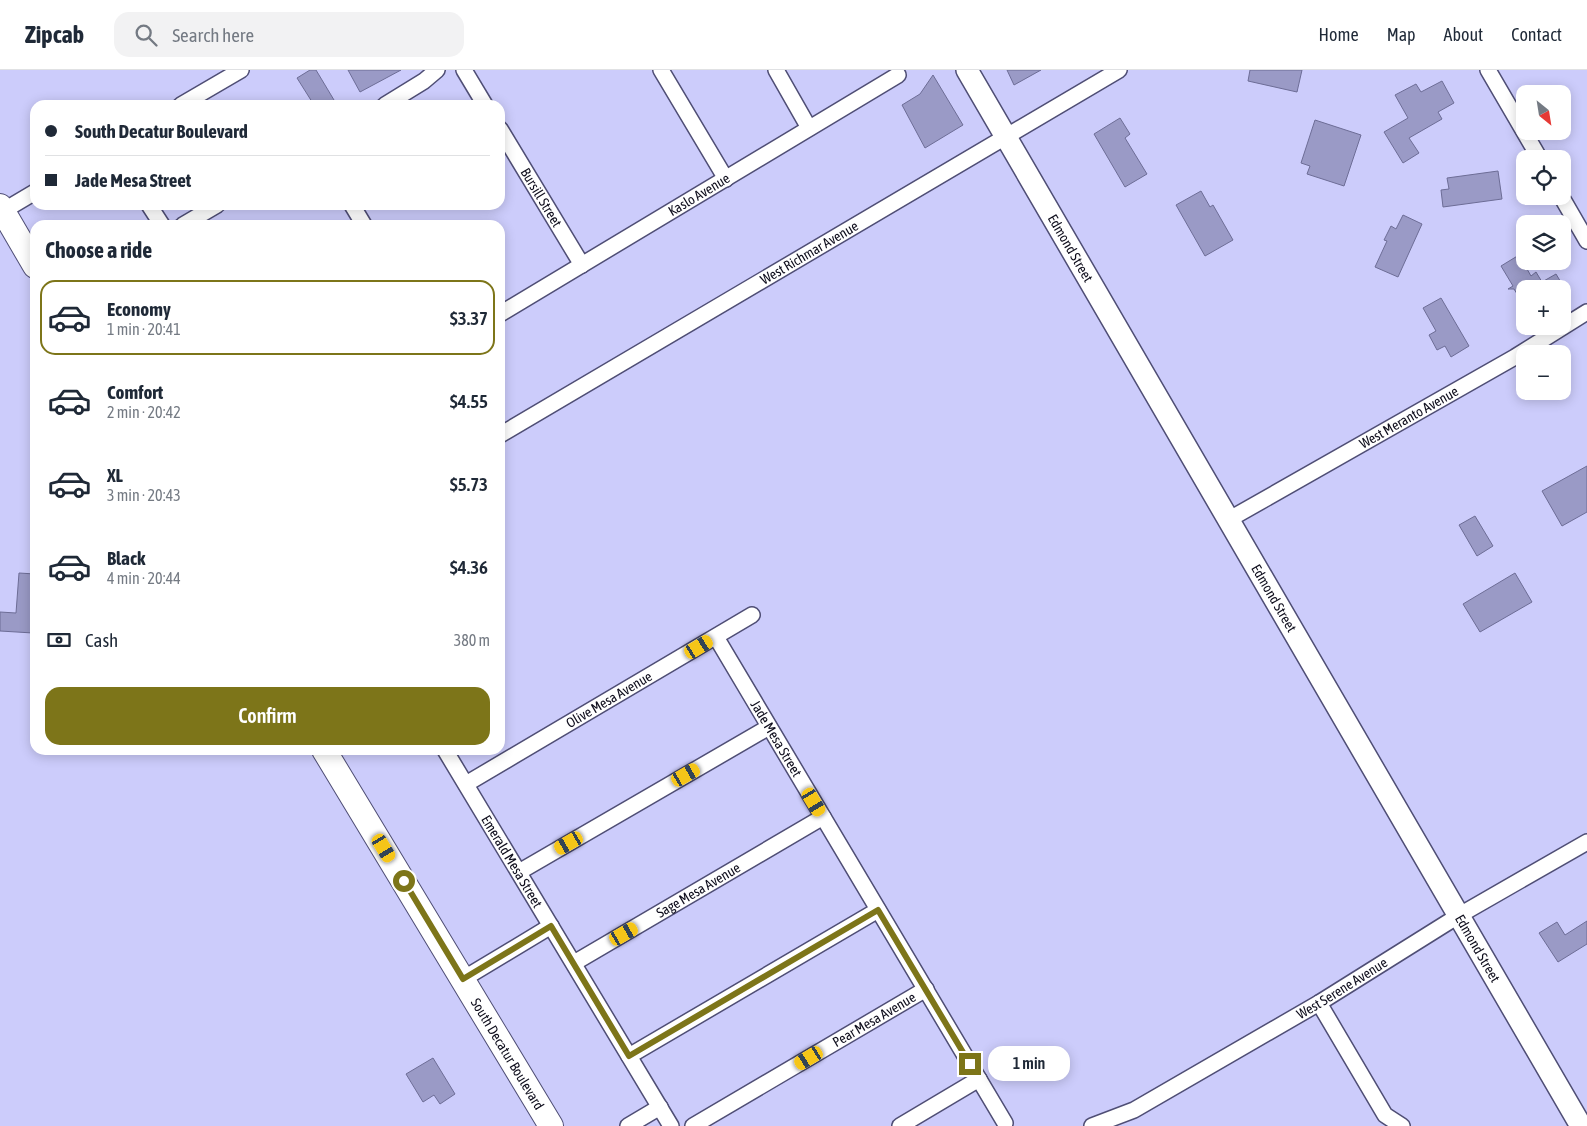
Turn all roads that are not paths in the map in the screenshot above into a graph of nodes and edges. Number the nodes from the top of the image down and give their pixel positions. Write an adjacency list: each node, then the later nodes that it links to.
1 (241, 70): 10 (street)
2 (438, 70): 11 (street)
3 (464, 70): 12 (street)
4 (661, 70): 17 (street)
5 (776, 70): 13 (street)
6 (967, 70): 15 (street, Edmond Street)
7 (1119, 70): 15 (street, West Richmar Avenue)
8 (1488, 70): 16 (street)
9 (898, 75): 13 (street, Kaslo Avenue)
10 (190, 100)
11 (393, 100)
12 (482, 100)
13 (810, 128): 17 (street, Kaslo Avenue)
14 (505, 137): 25 (street, Bursill Street)
15 (1006, 137): 28 (street, West Richmar Avenue); 29 (street, Edmond Street)
16 (1535, 150)
17 (726, 179): 25 (street, Kaslo Avenue)
18 (30, 194): 20 (street)
19 (1566, 205): 23 (street)
20 (1, 209): 24 (main road)
21 (208, 210): 22 (street)
22 (190, 220)
23 (1587, 241)
24 (30, 258)
25 (582, 265): 26 (street, Kaslo Avenue)
26 (505, 311)
27 (1587, 312): 29 (street, West Meranto Avenue)
28 (505, 432)
29 (1228, 520): 40 (street, Edmond Street)
30 (752, 615): 31 (street, Olive Mesa Avenue)
31 (716, 637): 32 (street, Jade Mesa Street); 35 (street, Olive Mesa Avenue)
32 (769, 726): 36 (street, Jade Mesa Street); 38 (street)
33 (327, 755): 43 (main road, South Decatur Boulevard)
34 (448, 755): 35 (street, Emerald Mesa Street)
35 (466, 784): 38 (street, Emerald Mesa Street)
36 (823, 817): 39 (street, Jade Mesa Street); 42 (street, Sage Mesa Avenue)
37 (1587, 842): 40 (street, West Serene Avenue)
38 (519, 872): 41 (street, Emerald Mesa Street)
39 (878, 910): 44 (street, Jade Mesa Street); 46 (street)
40 (1458, 916): 45 (street, West Serene Avenue); 57 (street, Edmond Street)
41 (551, 926): 42 (street, Emerald Mesa Street); 43 (street)
42 (574, 963): 46 (street, Emerald Mesa Street)
43 (463, 979): 50 (main road, South Decatur Boulevard)
44 (926, 990): 47 (street, Jade Mesa Street); 53 (street, Pear Mesa Avenue)
45 (1319, 1003): 55 (street, West Serene Avenue); 56 (street)
46 (629, 1056): 48 (street, Emerald Mesa Street)
47 (979, 1079): 49 (street, Jade Mesa Street); 54 (street)
48 (660, 1107): 51 (street); 52 (street, Emerald Mesa Street)
49 (1005, 1123)
50 (551, 1126)
51 (628, 1126)
52 (671, 1126)
53 (693, 1126)
54 (900, 1126)
55 (1092, 1126)
56 (1402, 1126)
57 (1581, 1126)

